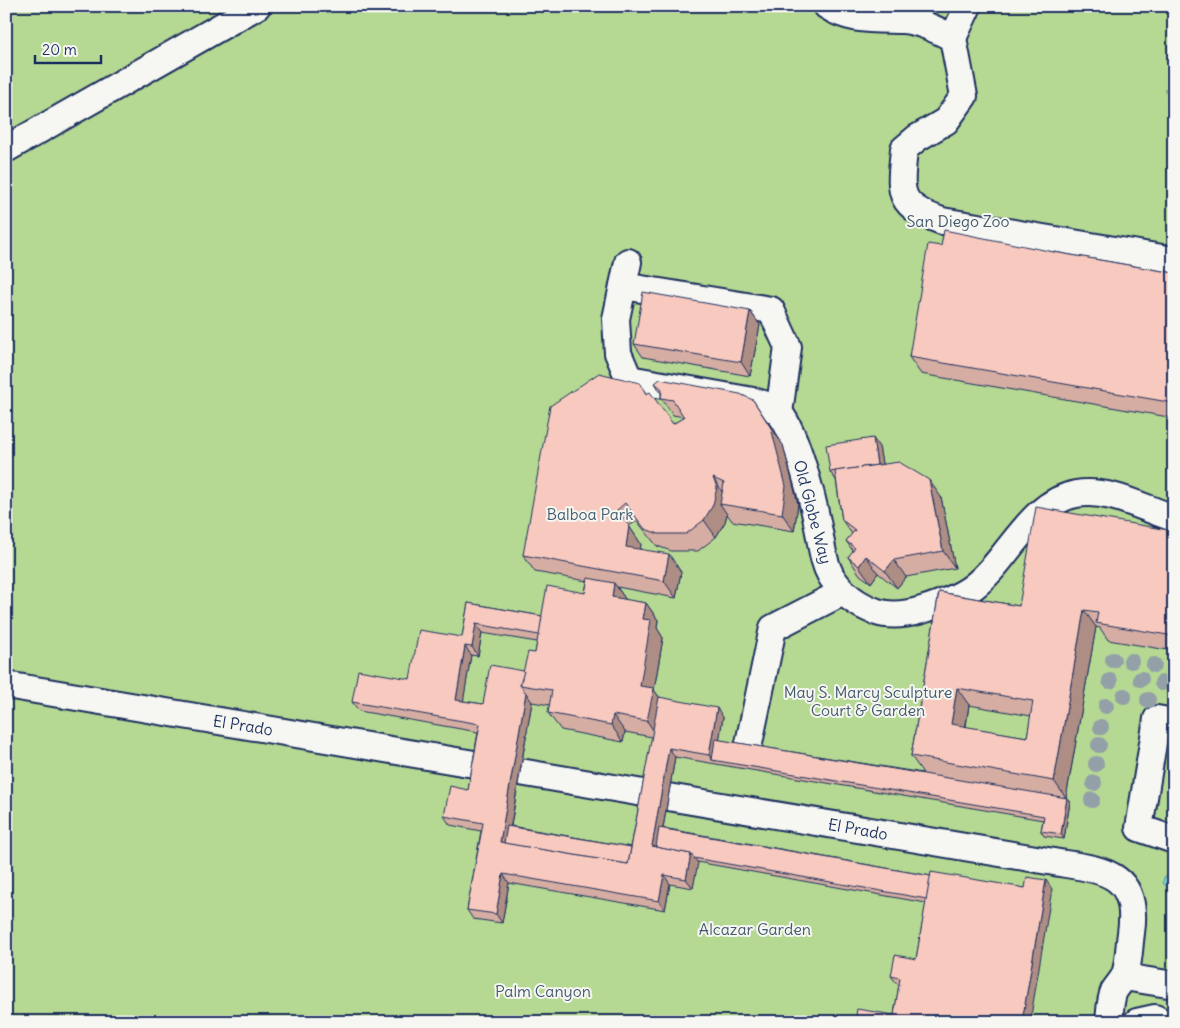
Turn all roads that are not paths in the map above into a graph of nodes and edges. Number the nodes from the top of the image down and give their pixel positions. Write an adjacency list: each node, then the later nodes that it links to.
1 (257, 6): 5 (street)
2 (828, 6): 4 (street)
3 (968, 6): 4 (street)
4 (953, 38): 6 (street)
5 (6, 149)
6 (1174, 260)
7 (779, 412): 7 (street); 9 (street, Old Globe Way)
8 (1174, 518): 9 (street, Old Globe Way)
9 (843, 592): 12 (street)
10 (6, 685): 13 (street, El Prado)
11 (1174, 722): 15 (street)
12 (748, 748)
13 (480, 765)
14 (520, 772): 16 (street, El Prado)
15 (1174, 840)
16 (1124, 977): 17 (street); 18 (street, El Prado)
17 (1174, 985)
18 (1109, 1022)
19 (1137, 1022): 20 (street)
20 (1162, 1022)

